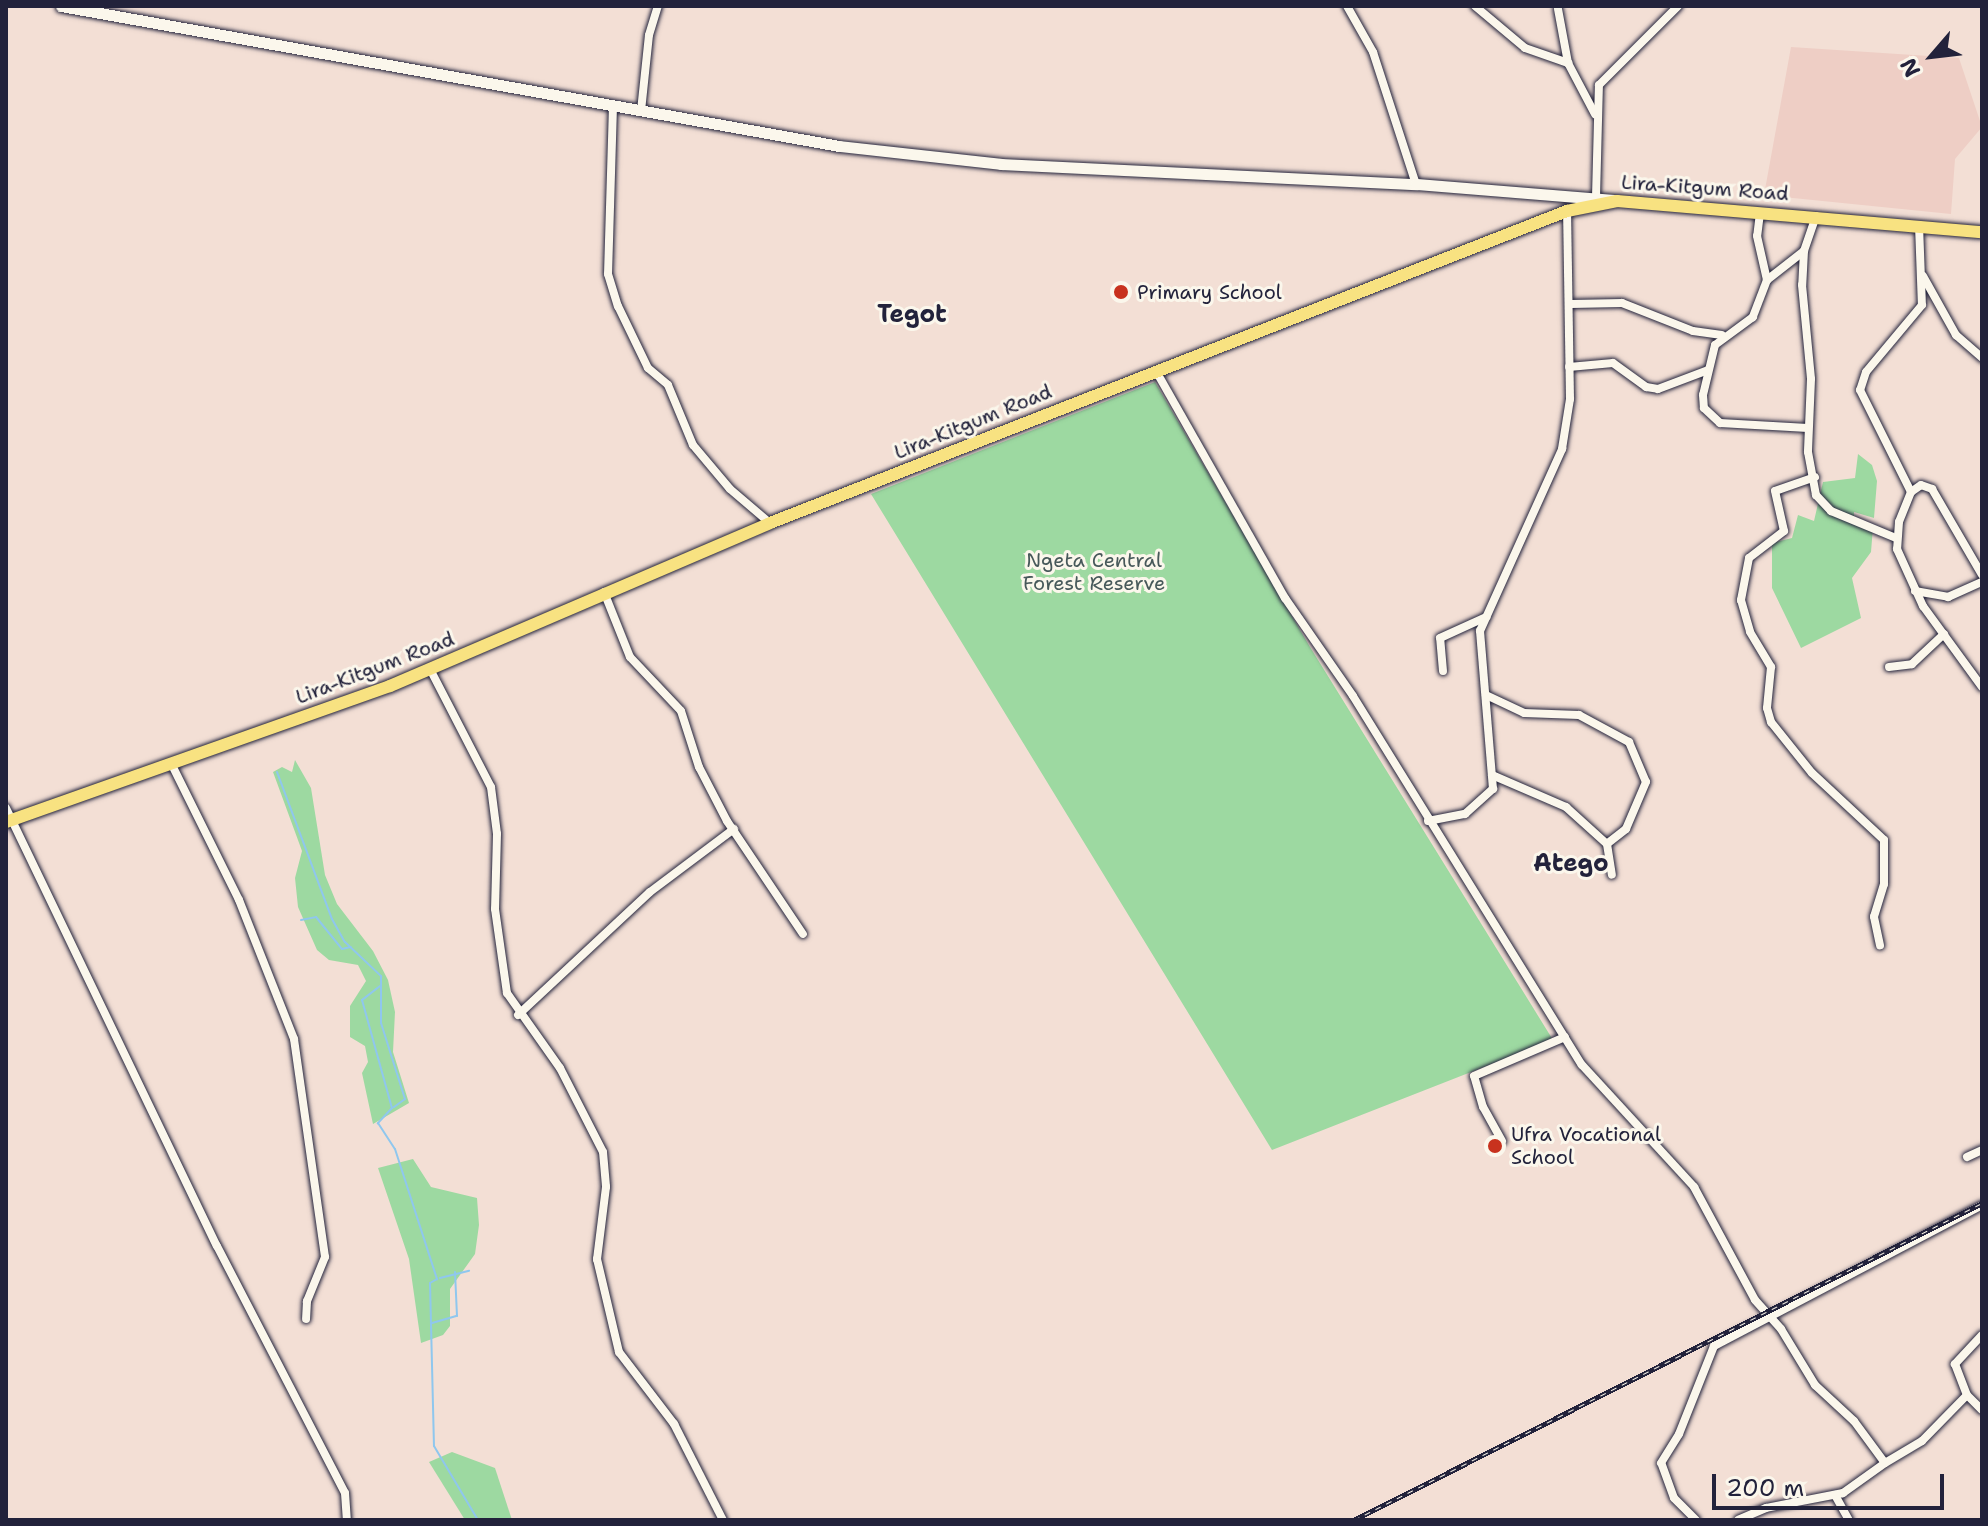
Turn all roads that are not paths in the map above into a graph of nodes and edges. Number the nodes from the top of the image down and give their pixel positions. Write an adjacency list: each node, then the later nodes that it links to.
1 (61, 6): 8 (main road)
2 (658, 6): 9 (street)
3 (1347, 6): 11 (street)
4 (1475, 6): 7 (street)
5 (1678, 6): 10 (street)
6 (1558, 9): 7 (street)
7 (1568, 63): 10 (street)
8 (613, 106): 9 (main road); 31 (street)
9 (641, 111): 11 (main road)
10 (1597, 118): 12 (street)
11 (1416, 184): 12 (main road)
12 (1596, 197): 13 (main road)
13 (1617, 201): 14 (main road, Lira-Kitgum Road); 15 (main road, Lira-Kitgum Road)
14 (1567, 211): 22 (street); 27 (main road, Lira-Kitgum Road)
15 (1760, 213): 16 (main road, Lira-Kitgum Road); 21 (street)
16 (1816, 215): 17 (main road, Lira-Kitgum Road); 19 (street)
17 (1919, 224): 18 (main road, Lira-Kitgum Road); 20 (street)
18 (1982, 232)
19 (1804, 251): 21 (street); 28 (street)
20 (1923, 276): 24 (street); 30 (street)
21 (1767, 280): 23 (street)
22 (1571, 304): 23 (street); 25 (street)
23 (1722, 335): 26 (street)
24 (1982, 358)
25 (1569, 367): 26 (street); 37 (street)
26 (1708, 370): 28 (street)
27 (1156, 371): 31 (main road, Lira-Kitgum Road); 47 (street)
28 (1808, 428): 29 (street)
29 (1815, 477): 32 (street); 52 (street)
30 (1911, 492): 32 (street); 33 (street)
31 (770, 523): 36 (main road, Lira-Kitgum Road)
32 (1896, 538): 35 (street)
33 (1982, 575)
34 (1982, 582): 35 (street)
35 (1915, 591): 38 (street)
36 (604, 592): 40 (main road, Lira-Kitgum Road); 48 (street)
37 (1487, 616): 41 (street); 43 (street)
38 (1944, 634): 39 (street); 42 (street)
39 (1889, 667)
40 (430, 669): 44 (main road, Lira-Kitgum Road); 53 (street)
41 (1443, 671)
42 (1982, 687)
43 (1486, 695): 45 (street); 49 (street)
44 (171, 763): 46 (main road, Lira-Kitgum Road); 60 (street)
45 (1492, 775): 47 (street); 49 (street)
46 (7, 817): 66 (street)
47 (1428, 821): 54 (street)
48 (734, 829): 51 (street); 53 (street)
49 (1607, 844): 50 (street)
50 (1612, 875)
51 (803, 934)
52 (1880, 945)
53 (518, 1015): 67 (street)
54 (1565, 1037): 55 (street); 59 (street)
55 (1502, 1141)
56 (1982, 1150): 57 (street)
57 (1967, 1157)
58 (1982, 1205): 59 (street)
59 (1768, 1313): 64 (street); 68 (street)
60 (306, 1319)
61 (1982, 1335): 62 (street)
62 (1967, 1395): 63 (street); 64 (street)
63 (1982, 1410)
64 (1885, 1463): 65 (street)
65 (1835, 1495): 69 (street); 70 (street)
66 (347, 1520)
67 (723, 1520)
68 (1696, 1520)
69 (1738, 1520)
70 (1849, 1520)

